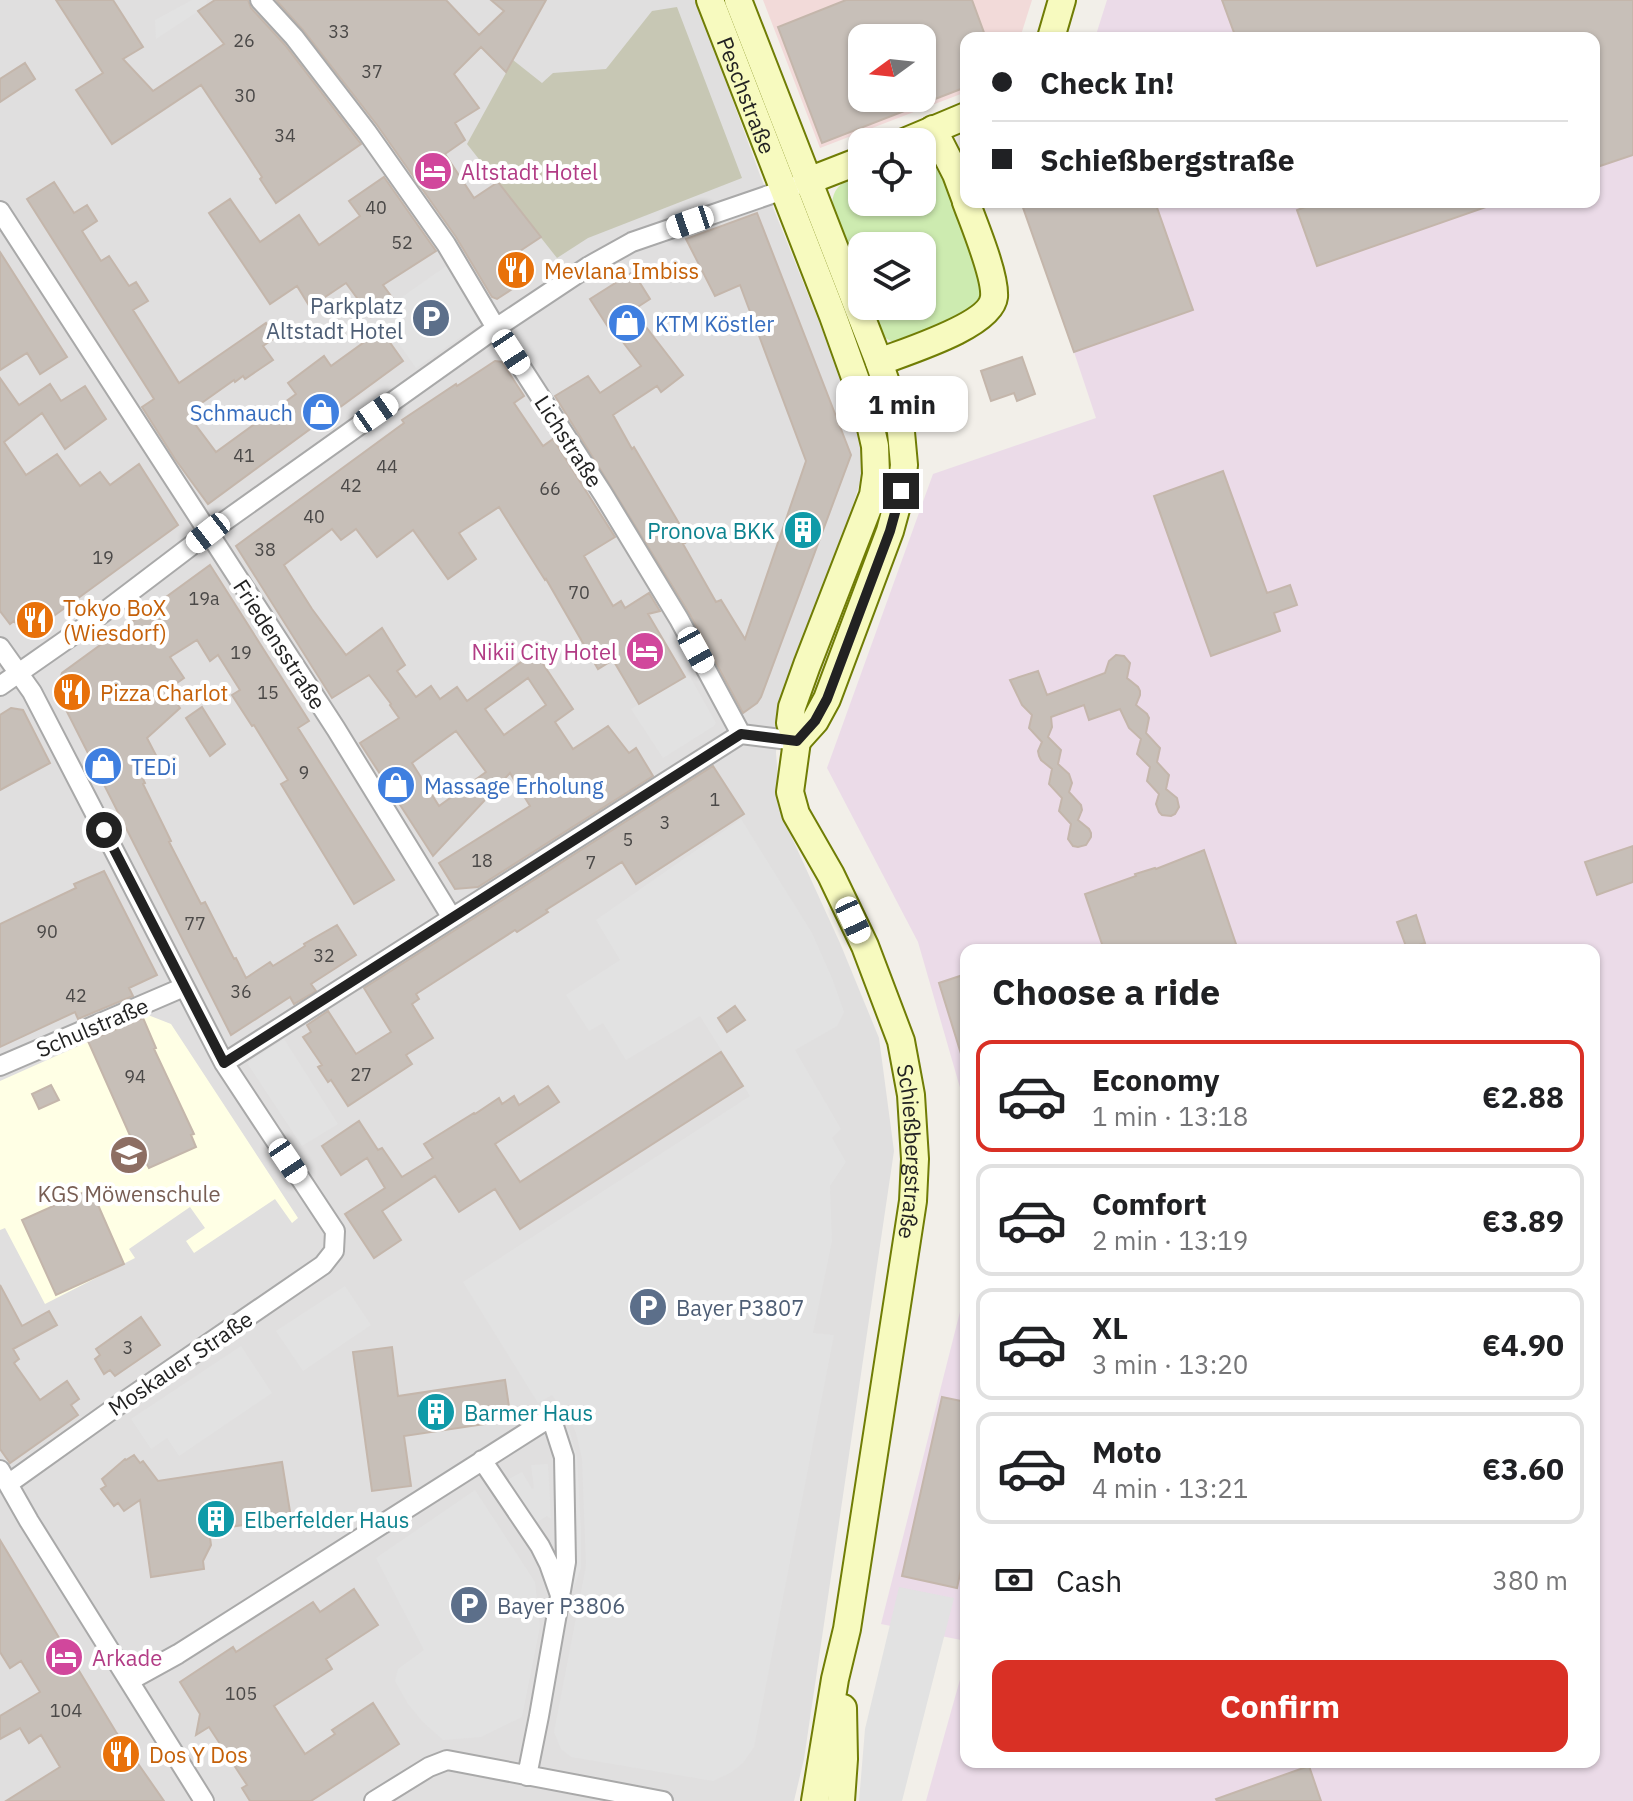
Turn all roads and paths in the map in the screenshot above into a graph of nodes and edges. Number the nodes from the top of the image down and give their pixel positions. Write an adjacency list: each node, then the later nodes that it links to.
1 (260, 0): 16 (street, Lichstraße)
2 (710, 0): 13 (main road, Peschstraße)
3 (738, 0): 13 (main road, Peschstraße)
4 (1062, 0): 5 (main road)
5 (1053, 32)
6 (960, 118): 7 (main road)
7 (936, 128)
8 (936, 135): 11 (main road)
9 (960, 159): 11 (main road)
10 (848, 165): 13 (main road)
11 (956, 174): 12 (main road)
12 (960, 185)
13 (795, 186): 16 (street); 17 (main road, Schießbergstraße); 23 (main road, Schießbergstraße)
14 (969, 208): 17 (main road)
15 (0, 211): 18 (street, Friedensstraße)
16 (496, 328): 18 (street); 22 (street, Lichstraße)
17 (879, 362): 23 (main road, Schießbergstraße)
18 (208, 533): 20 (street); 24 (street, Friedensstraße)
19 (0, 647): 20 (street)
20 (19, 674): 21 (street); 25 (street)
21 (0, 686)
22 (741, 734): 23 (street); 24 (street)
23 (797, 741): 31 (main road, Schießbergstraße)
24 (452, 918): 26 (street)
25 (184, 987): 26 (street); 27 (street, Schulstraße)
26 (224, 1063): 29 (street, Moskauer Straße)
27 (0, 1066)
28 (482, 1460): 30 (street); 30 (street); 32 (street)
29 (4, 1477): 32 (street)
30 (561, 1597): 33 (street)
31 (847, 1629): 37 (main road, Schießbergstraße); 38 (main road, Schießbergstraße)
32 (129, 1681): 34 (street)
33 (527, 1776): 35 (street); 36 (street)
34 (204, 1801)
35 (374, 1801)
36 (663, 1801)
37 (815, 1801)
38 (841, 1801)

